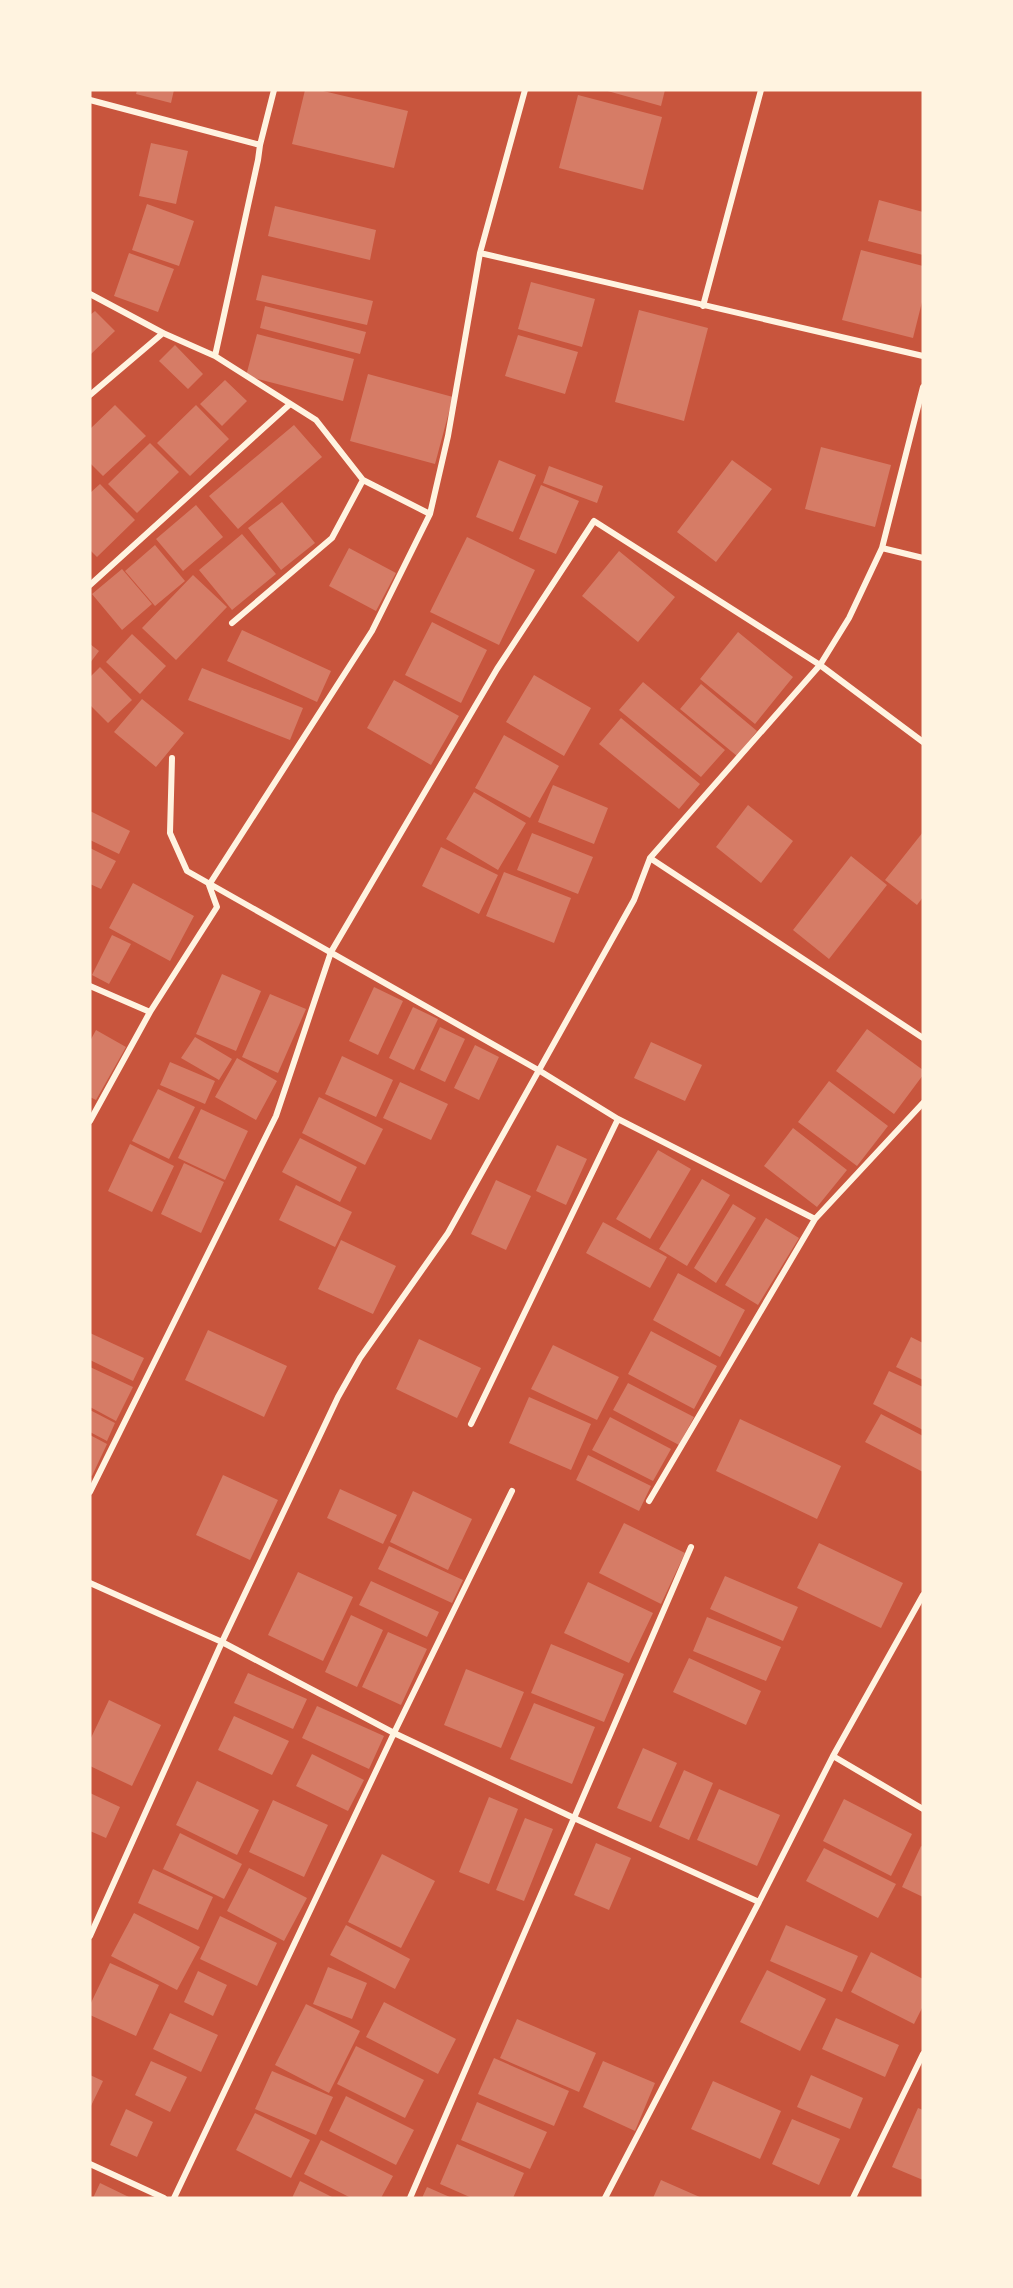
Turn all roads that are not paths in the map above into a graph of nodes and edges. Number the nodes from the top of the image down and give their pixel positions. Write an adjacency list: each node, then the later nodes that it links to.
1 (274, 90): 5 (street)
2 (525, 90): 6 (street)
3 (761, 90): 8 (street)
4 (90, 100): 5 (street)
5 (260, 145): 10 (street)
6 (480, 253): 8 (street); 16 (street)
7 (90, 294): 9 (street)
8 (703, 306): 11 (street)
9 (163, 333): 10 (street); 13 (street)
10 (215, 356): 14 (street)
11 (923, 356)
12 (923, 387): 17 (street)
13 (90, 395)
14 (289, 405): 15 (street); 19 (street)
15 (363, 480): 16 (street); 20 (street)
16 (430, 514): 25 (street)
17 (882, 548): 18 (street); 21 (street)
18 (923, 558)
19 (90, 585)
20 (232, 623)
21 (820, 665): 22 (street); 24 (street); 26 (street)
22 (923, 742)
23 (172, 758): 25 (street)
24 (650, 858): 29 (street); 30 (street)
25 (209, 885): 26 (street); 28 (street)
26 (331, 952): 30 (street); 37 (street)
27 (90, 986): 28 (street)
28 (150, 1012): 33 (street)
29 (923, 1038)
30 (540, 1071): 32 (street); 42 (street)
31 (923, 1103): 34 (street)
32 (618, 1119): 34 (street); 35 (street)
33 (90, 1121)
34 (814, 1220): 38 (street)
35 (471, 1424)
36 (512, 1491): 43 (street)
37 (90, 1492)
38 (648, 1501)
39 (691, 1547): 46 (street)
40 (90, 1583): 42 (street)
41 (923, 1595): 44 (street)
42 (222, 1642): 43 (street); 48 (street)
43 (394, 1733): 46 (street); 52 (street)
44 (834, 1756): 45 (street); 47 (street)
45 (923, 1809)
46 (574, 1818): 47 (street); 53 (street)
47 (759, 1902): 54 (street)
48 (90, 1936)
49 (923, 2054): 55 (street)
50 (90, 2164): 51 (street)
51 (164, 2198)
52 (174, 2198)
53 (410, 2198)
54 (605, 2198)
55 (853, 2198)

